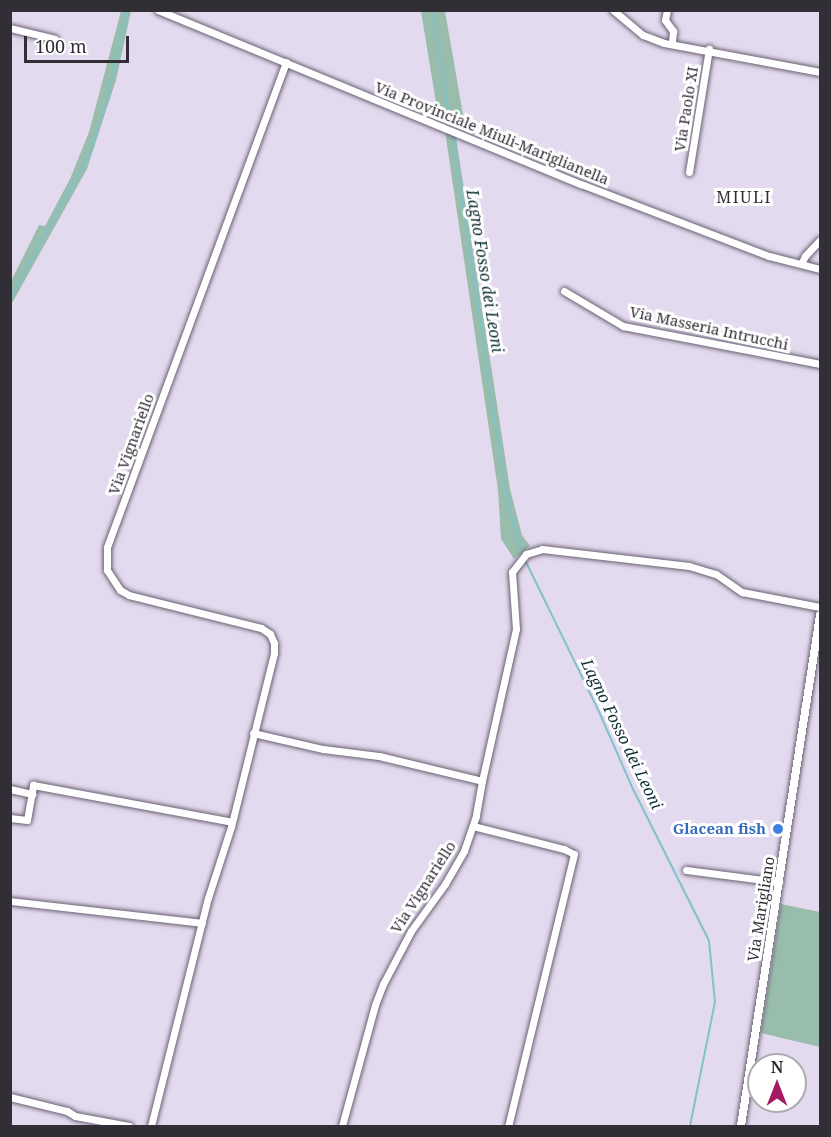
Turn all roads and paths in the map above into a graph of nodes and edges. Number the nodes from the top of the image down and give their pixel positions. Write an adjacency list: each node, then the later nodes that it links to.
1 (158, 10): 8 (street, Via Provinciale Miuli-Mariglianella)
2 (613, 10): 6 (street)
3 (667, 10): 6 (street)
4 (10, 28): 5 (street)
5 (55, 39)
6 (672, 43): 7 (street)
7 (709, 49): 9 (street); 10 (street, Via Paolo XI)
8 (286, 62): 12 (street, Via Provinciale Miuli-Mariglianella); 18 (street, Via Vignariello)
9 (820, 72)
10 (689, 172)
11 (820, 240): 12 (street)
12 (801, 264): 13 (street, Via Provinciale Miuli-Mariglianella)
13 (820, 269)
14 (564, 291): 15 (street, Via Masseria Intrucchi)
15 (820, 364)
16 (820, 607): 19 (street, Via Vignariello)
17 (820, 621): 26 (street, Via Marigliano)
18 (253, 734): 19 (street); 23 (street, Via Vignariello)
19 (482, 781): 24 (street, Via Vignariello)
20 (10, 789): 21 (street)
21 (32, 794): 22 (street); 23 (street)
22 (10, 818)
23 (232, 822): 28 (street, Via Vignariello)
24 (473, 826): 32 (street, Via Vignariello); 33 (street)
25 (686, 870): 26 (street)
26 (779, 882): 34 (street, Via Marigliano)
27 (10, 901): 28 (street)
28 (202, 923): 31 (street, Via Vignariello)
29 (10, 1097): 30 (street)
30 (129, 1126)
31 (152, 1126)
32 (342, 1126)
33 (508, 1126)
34 (741, 1126)

